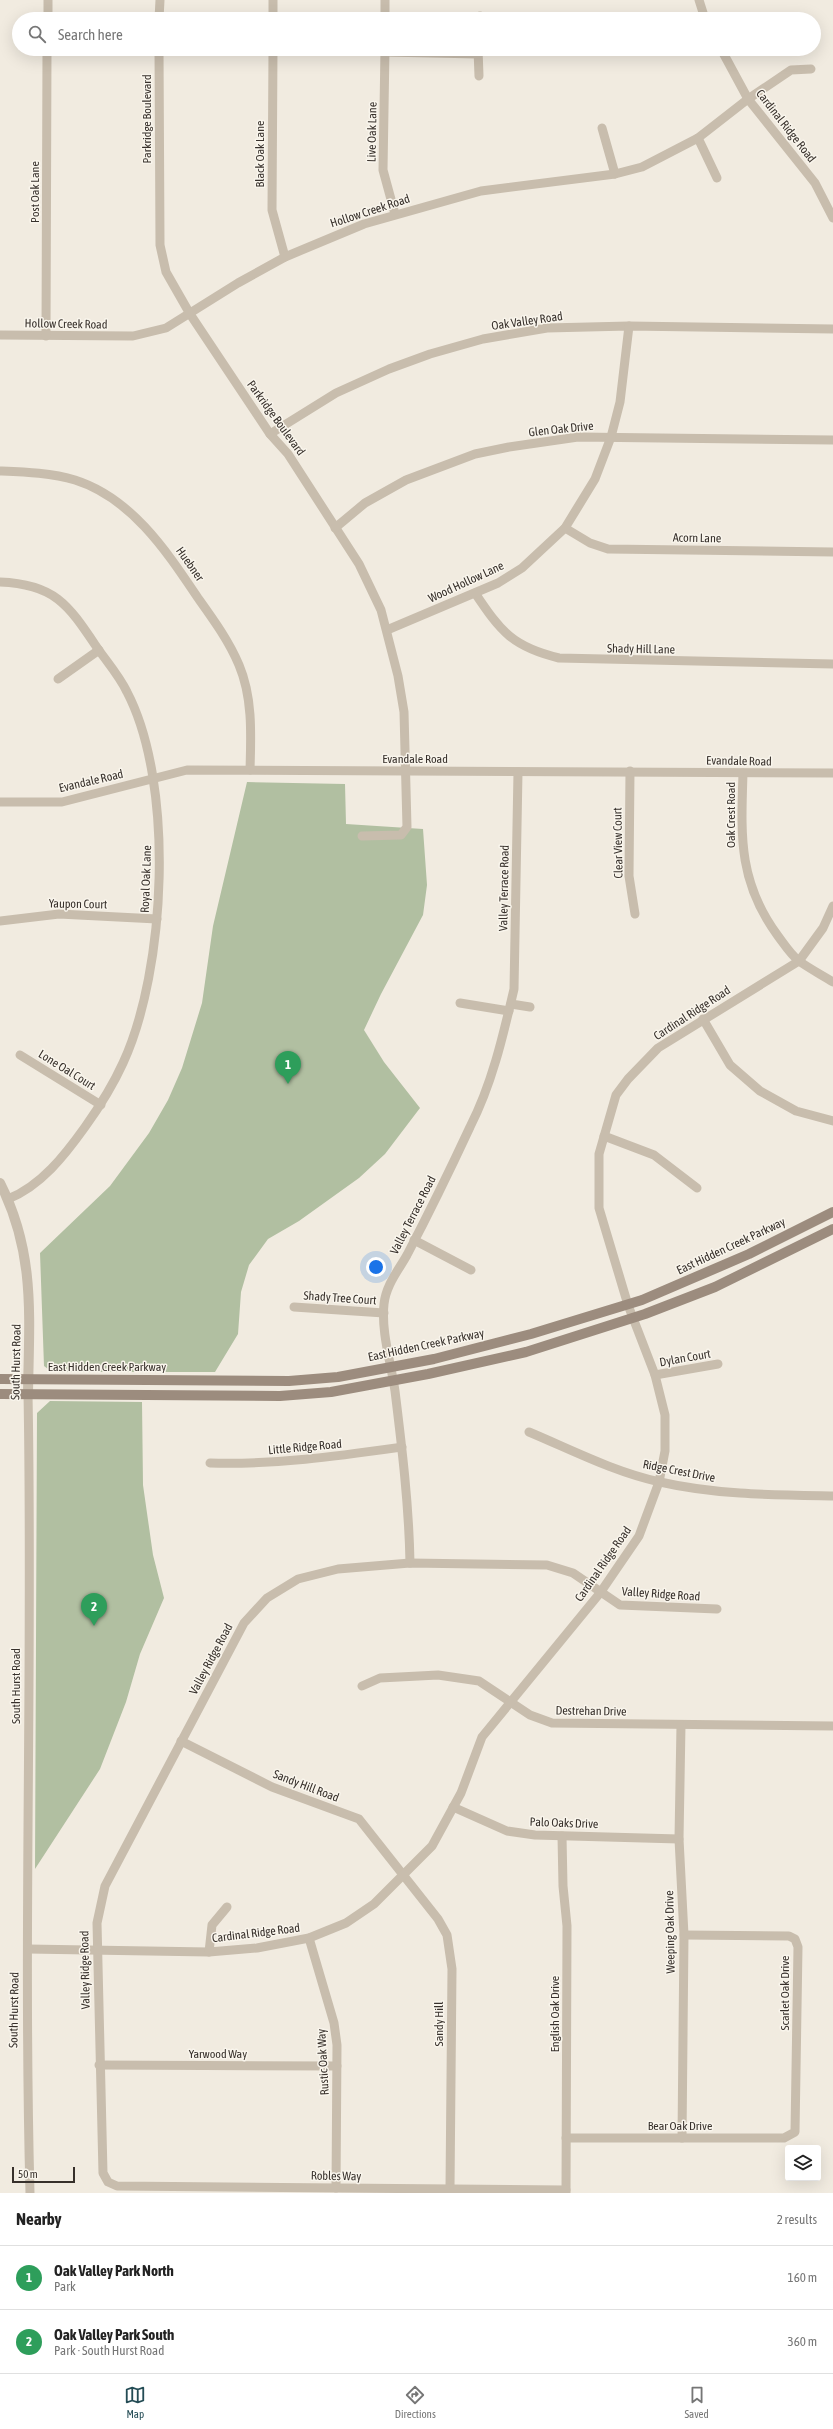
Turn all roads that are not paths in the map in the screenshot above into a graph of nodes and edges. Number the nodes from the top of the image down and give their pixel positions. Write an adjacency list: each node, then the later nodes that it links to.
1 (48, 0): 6 (street)
2 (160, 0): 7 (street)
3 (272, 0): 8 (street)
4 (385, 0): 9 (street)
5 (699, 0): 10 (street)
6 (48, 12)
7 (159, 12)
8 (273, 12)
9 (385, 12)
10 (700, 12)
11 (47, 56): 31 (street, Post Oak Lane)
12 (159, 56): 27 (street, Parkridge Boulevard)
13 (273, 56): 26 (street, Black Oak Lane)
14 (385, 56): 24 (street, Live Oak Lane)
15 (478, 56): 18 (street)
16 (725, 56): 19 (street, Cardinal Ridge Road)
17 (811, 69): 19 (street, Hollow Creek Road)
18 (479, 76)
19 (748, 98): 21 (street, Hollow Creek Road); 25 (street, Cardinal Ridge Road)
20 (602, 128): 22 (street)
21 (698, 138): 22 (street, Hollow Creek Road); 23 (street)
22 (615, 174): 24 (street, Hollow Creek Road)
23 (717, 178)
24 (396, 214): 26 (street, Hollow Creek Road)
25 (833, 218)
26 (285, 257): 27 (street, Hollow Creek Road)
27 (190, 314): 31 (street, Hollow Creek Road); 32 (street, Parkridge Boulevard)
28 (629, 326): 29 (street, Oak Valley Road); 32 (street, Oak Valley Road); 33 (street, Wood Hollow Lane)
29 (833, 329)
30 (0, 335): 31 (street, Hollow Creek Road)
31 (46, 336)
32 (270, 434): 36 (street, Parkridge Boulevard)
33 (611, 437): 34 (street, Glen Oak Drive); 36 (street, Glen Oak Drive); 37 (street, Wood Hollow Lane)
34 (833, 440)
35 (0, 471): 45 (street, Huebner)
36 (335, 528): 41 (street, Parkridge Boulevard)
37 (565, 528): 38 (street, Acorn Lane); 40 (street, Wood Hollow Lane)
38 (833, 552)
39 (0, 582): 42 (street, Royal Oak Lane)
40 (475, 593): 41 (street, Wood Hollow Lane); 43 (street, Shady Hill Lane)
41 (387, 630): 46 (street, Parkridge Boulevard)
42 (99, 650): 44 (street); 51 (street, Royal Oak Lane)
43 (833, 664)
44 (58, 679)
45 (250, 770): 46 (street, Evandale Road); 51 (street, Evandale Road)
46 (407, 771): 48 (street, Evandale Road); 53 (street, Parkridge Boulevard)
47 (630, 771): 48 (street, Evandale Road); 49 (street, Evandale Road); 55 (street, Clear View Court)
48 (518, 772): 62 (street, Valley Terrace Road)
49 (743, 773): 50 (street, Evandale Road); 58 (street, Oak Crest Road)
50 (833, 773)
51 (153, 778): 52 (street, Evandale Road); 56 (street, Royal Oak Lane)
52 (0, 802)
53 (362, 836)
54 (833, 906): 58 (street, Cardinal Ridge Road)
55 (635, 914)
56 (156, 919): 57 (street, Yaupon Court); 65 (street, Royal Oak Lane)
57 (0, 921)
58 (798, 961): 59 (street); 63 (street, Cardinal Ridge Road)
59 (833, 982)
60 (460, 1003): 62 (street)
61 (530, 1006): 62 (street)
62 (510, 1007): 73 (street, Valley Terrace Road)
63 (703, 1019): 66 (street); 67 (street, Cardinal Ridge Road)
64 (20, 1055): 65 (street, Lone Oal Court)
65 (101, 1105): 70 (street, Royal Oak Lane)
66 (833, 1121)
67 (604, 1136): 69 (street); 75 (street, Cardinal Ridge Road)
68 (0, 1183): 70 (street, South Hurst Road)
69 (697, 1188)
70 (8, 1199): 83 (street, South Hurst Road)
71 (833, 1212): 75 (main road, East Hidden Creek Parkway)
72 (833, 1229): 78 (main road)
73 (414, 1240): 74 (street); 77 (street, Valley Terrace Road)
74 (471, 1270)
75 (628, 1305): 78 (street, Cardinal Ridge Road); 80 (main road, East Hidden Creek Parkway)
76 (294, 1307): 77 (street, Shady Tree Court)
77 (384, 1313): 80 (street, Valley Terrace Road)
78 (632, 1317): 81 (street, Cardinal Ridge Road); 84 (main road)
79 (718, 1364): 81 (street, Dylan Court)
80 (391, 1367): 83 (main road, East Hidden Creek Parkway); 84 (street, Valley Terrace Road)
81 (655, 1376): 90 (street, Cardinal Ridge Road)
82 (0, 1379): 83 (main road, East Hidden Creek Parkway)
83 (28, 1379): 86 (street, South Hurst Road)
84 (393, 1380): 86 (main road); 88 (street, Valley Terrace Road)
85 (0, 1394): 86 (main road)
86 (28, 1394): 107 (street, South Hurst Road)
87 (529, 1432): 90 (street, Ridge Crest Drive)
88 (402, 1447): 89 (street, Little Ridge Road); 92 (street, Valley Terrace Road)
89 (210, 1463)
90 (660, 1482): 91 (street, Ridge Crest Drive); 93 (street, Cardinal Ridge Road)
91 (833, 1496)
92 (410, 1563): 93 (street, Valley Ridge Road); 99 (street, Valley Ridge Road)
93 (600, 1593): 94 (street, Valley Ridge Road); 96 (street, Cardinal Ridge Road)
94 (717, 1609)
95 (362, 1686): 96 (street, Destrehan Drive)
96 (511, 1701): 97 (street, Destrehan Drive); 100 (street, Cardinal Ridge Road)
97 (681, 1725): 98 (street, Destrehan Drive); 102 (street, Weeping Oak Drive)
98 (833, 1726)
99 (181, 1741): 103 (street, Sandy Hill Road); 108 (street, Valley Ridge Road)
100 (453, 1807): 101 (street, Palo Oaks Drive); 103 (street, Cardinal Ridge Road)
101 (562, 1836): 102 (street, Palo Oaks Drive); 113 (street, English Oak Drive)
102 (679, 1838): 105 (street, Weeping Oak Drive)
103 (404, 1875): 106 (street, Cardinal Ridge Road); 117 (street, Sandy Hill)
104 (227, 1907): 109 (street)
105 (684, 1935): 112 (street, Scarlet Oak Drive); 114 (street, Weeping Oak Drive)
106 (309, 1938): 109 (street, Cardinal Ridge Road); 111 (street, Rustic Oak Way)
107 (28, 1949): 108 (street, Cardinal Ridge Road); 119 (street, South Hurst Road)
108 (97, 1949): 109 (street, Cardinal Ridge Road); 110 (street, Valley Ridge Road)
109 (210, 1952)
110 (100, 2065): 111 (street, Yarwood Way); 115 (street, Valley Ridge Road)
111 (337, 2066): 116 (street, Rustic Oak Way)
112 (792, 2135): 114 (street, Bear Oak Drive)
113 (566, 2138): 114 (street, Bear Oak Drive); 118 (street, English Oak Drive)
114 (682, 2138)
115 (108, 2182): 116 (street, Robles Way)
116 (336, 2188): 117 (street, Robles Way)
117 (450, 2189): 118 (street, Robles Way)
118 (566, 2191)
119 (30, 2193)

